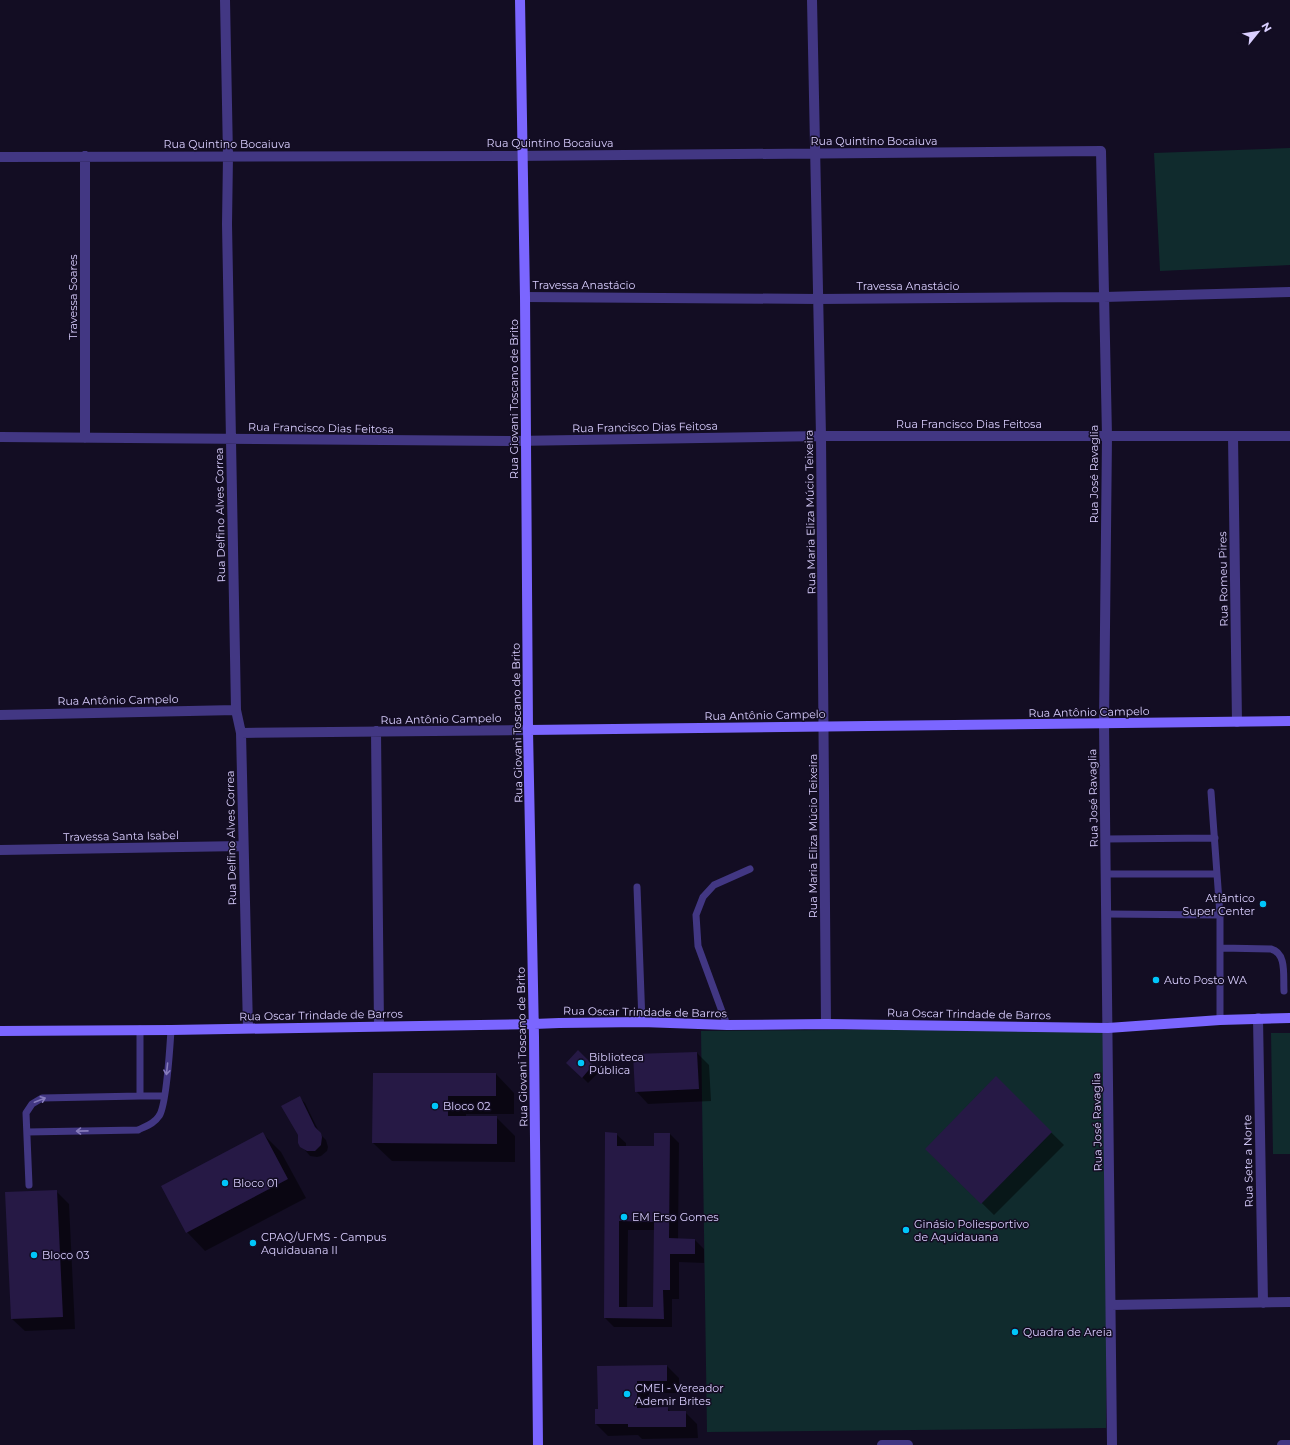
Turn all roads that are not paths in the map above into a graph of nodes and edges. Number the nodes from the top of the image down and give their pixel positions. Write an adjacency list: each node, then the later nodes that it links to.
1 (225, 0): 8 (street, Rua Delfino Alves Correa)
2 (520, 0): 9 (main road, Rua Giovani Toscano de Brito)
3 (812, 0): 5 (street, Rua Maria Eliza Múcio Teixeira)
4 (1101, 152): 5 (street, Rua Quintino Bocaiuva); 11 (street, Rua José Ravaglia)
5 (815, 154): 9 (street, Rua Quintino Bocaiuva); 13 (street, Rua Maria Eliza Múcio Teixeira)
6 (0, 156): 7 (street, Rua Quintino Bocaiuva)
7 (84, 156): 8 (street, Rua Quintino Bocaiuva); 19 (street, Travessa Soares)
8 (228, 156): 9 (street, Rua Quintino Bocaiuva); 20 (street, Rua Delfino Alves Correa)
9 (523, 156): 12 (main road, Rua Giovani Toscano de Brito)
10 (1290, 292): 11 (street, Travessa Anastácio)
11 (1104, 296): 13 (street, Travessa Anastácio); 15 (street, Rua José Ravaglia)
12 (525, 297): 13 (street, Travessa Anastácio); 21 (main road, Rua Giovani Toscano de Brito)
13 (818, 299): 14 (street, Rua Maria Eliza Múcio Teixeira)
14 (821, 436): 15 (street, Rua Francisco Dias Feitosa); 21 (street, Rua Francisco Dias Feitosa); 27 (street, Rua Maria Eliza Múcio Teixeira)
15 (1107, 436): 16 (street, Rua Francisco Dias Feitosa); 26 (street, Rua José Ravaglia)
16 (1233, 436): 17 (street, Rua Francisco Dias Feitosa); 25 (street, Rua Romeu Pires)
17 (1290, 436)
18 (0, 437): 19 (street, Rua Francisco Dias Feitosa)
19 (85, 438): 20 (street, Rua Francisco Dias Feitosa)
20 (231, 439): 21 (street, Rua Francisco Dias Feitosa); 22 (street, Rua Delfino Alves Correa)
21 (527, 441): 28 (main road, Rua Giovani Toscano de Brito)
22 (236, 710): 23 (street, Rua Antônio Campelo); 30 (street, Rua Delfino Alves Correa)
23 (0, 715)
24 (1290, 721): 25 (main road, Rua Antônio Campelo)
25 (1237, 722): 26 (main road, Rua Antônio Campelo)
26 (1104, 723): 27 (main road, Rua Antônio Campelo); 33 (street, Rua José Ravaglia)
27 (824, 726): 28 (main road, Rua Antônio Campelo); 49 (street, Rua Maria Eliza Múcio Teixeira)
28 (528, 730): 29 (street, Rua Antônio Campelo); 48 (main road, Rua Giovani Toscano de Brito)
29 (376, 731): 30 (street, Rua Antônio Campelo); 51 (street)
30 (241, 733): 34 (street, Rua Delfino Alves Correa)
31 (1211, 792): 32 (lane)
32 (1214, 838): 33 (lane); 38 (lane)
33 (1105, 839): 37 (street, Rua José Ravaglia)
34 (243, 846): 35 (street, Travessa Santa Isabel); 52 (street, Rua Delfino Alves Correa)
35 (0, 850)
36 (750, 870): 50 (lane)
37 (1106, 874): 38 (lane); 40 (street, Rua José Ravaglia)
38 (1217, 874): 41 (lane)
39 (637, 887): 47 (lane)
40 (1106, 914): 41 (lane); 53 (street, Rua José Ravaglia)
41 (1220, 915): 42 (lane)
42 (1221, 948): 43 (lane); 46 (lane)
43 (1284, 990)
44 (1258, 1018): 45 (main road, Rua Oscar Trindade de Barros); 46 (main road, Rua Oscar Trindade de Barros); 62 (street, Rua Sete a Norte)
45 (1290, 1018)
46 (1220, 1020): 53 (main road, Rua Oscar Trindade de Barros)
47 (642, 1022): 48 (main road, Rua Oscar Trindade de Barros); 50 (main road, Rua Oscar Trindade de Barros)
48 (534, 1024): 51 (main road, Rua Oscar Trindade de Barros); 64 (main road, Rua Giovani Toscano de Brito)
49 (826, 1024): 50 (main road, Rua Oscar Trindade de Barros); 53 (main road, Rua Oscar Trindade de Barros)
50 (727, 1025)
51 (379, 1026): 52 (main road, Rua Oscar Trindade de Barros)
52 (248, 1028): 55 (main road, Rua Oscar Trindade de Barros)
53 (1108, 1028): 63 (street, Rua José Ravaglia)
54 (140, 1029): 55 (main road, Rua Oscar Trindade de Barros); 56 (main road, Rua Oscar Trindade de Barros); 57 (lane)
55 (171, 1030): 58 (lane, one-way to 58)
56 (0, 1031)
57 (140, 1096): 58 (lane); 59 (lane, one-way to 57)
58 (164, 1096): 59 (lane, one-way to 59)
59 (27, 1132): 60 (lane)
60 (29, 1185)
61 (1290, 1302): 62 (street)
62 (1263, 1303): 63 (street)
63 (1111, 1305): 67 (street, Rua José Ravaglia)
64 (538, 1445)
65 (882, 1445): 66 (street)
66 (908, 1445)
67 (1112, 1445)
68 (1282, 1445): 69 (street)
69 (1290, 1445)

